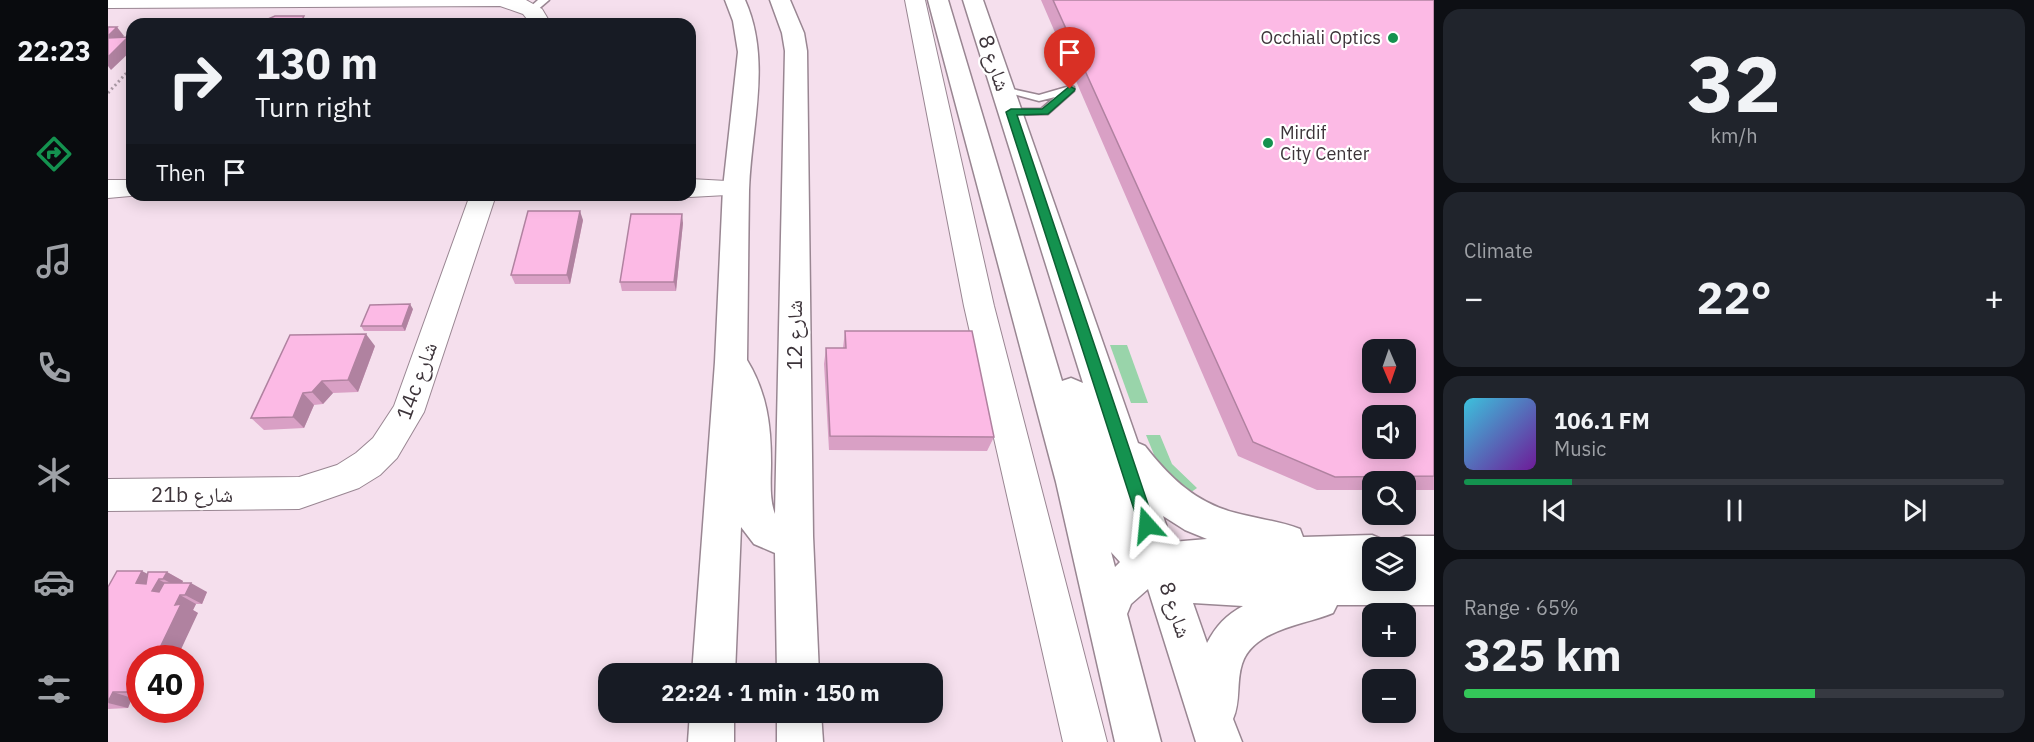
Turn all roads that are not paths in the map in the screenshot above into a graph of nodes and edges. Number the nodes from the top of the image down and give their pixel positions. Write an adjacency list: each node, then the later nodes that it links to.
1 (735, 0): 13 (street)
2 (780, 0): 20 (street, شارع 12)
3 (915, 0): 37 (street)
4 (938, 0): 8 (street, شارع 8)
5 (973, 0): 9 (street, شارع 8)
6 (108, 2): 7 (street)
7 (539, 11)
8 (953, 52): 9 (street); 15 (street, شارع 8)
9 (1007, 101): 17 (street, شارع 8)
10 (696, 188): 13 (street)
11 (108, 189): 12 (street)
12 (126, 189)
13 (736, 189): 16 (street)
14 (481, 201): 18 (street, 14c شارع)
15 (1026, 318): 25 (street); 29 (street, شارع 8)
16 (731, 362): 20 (street); 30 (street)
17 (1119, 439): 23 (street); 25 (street, شارع 8)
18 (275, 494): 19 (street, 21b شارع)
19 (109, 498)
20 (794, 536): 31 (street, شارع 12)
21 (1416, 555): 22 (street)
22 (1434, 555)
23 (1362, 564)
24 (1362, 564): 25 (street)
25 (1158, 565): 29 (street); 34 (street, شارع 8)
26 (1362, 565): 34 (street)
27 (1416, 580): 28 (street)
28 (1434, 585)
29 (1107, 614): 38 (street, شارع 8)
30 (714, 663)
31 (798, 663)
32 (712, 723): 35 (street)
33 (799, 723): 36 (street)
34 (1217, 736)
35 (711, 742)
36 (800, 742)
37 (1085, 742)
38 (1138, 742)

